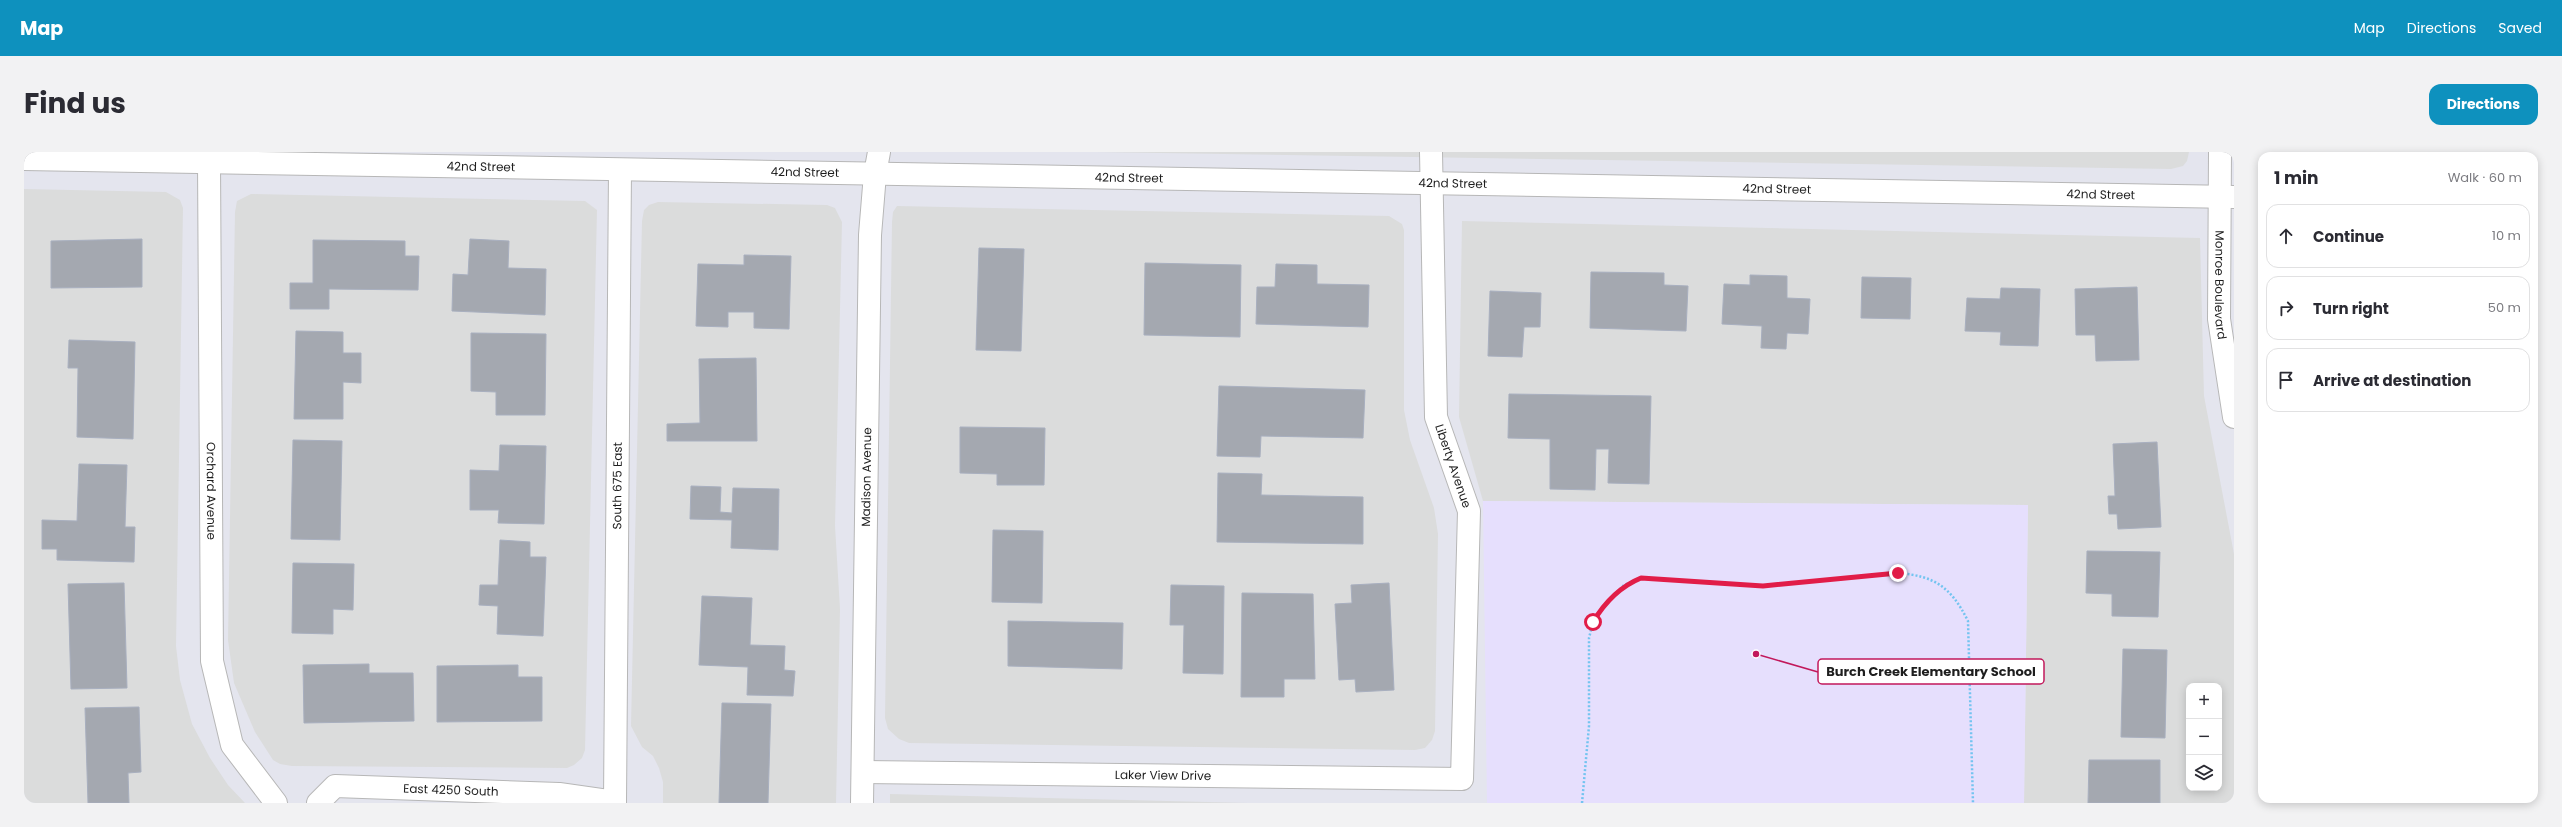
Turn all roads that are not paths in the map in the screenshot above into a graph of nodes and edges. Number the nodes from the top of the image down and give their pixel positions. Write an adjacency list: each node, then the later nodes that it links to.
1 (879, 152): 8 (street, Madison Avenue)
2 (1431, 152): 9 (street, Liberty Avenue)
3 (2220, 152): 10 (street, Monroe Boulevard)
4 (337, 158): 6 (street, 42nd Street); 7 (street, 42nd Street)
5 (24, 159): 6 (street, 42nd Street)
6 (209, 162): 15 (street, Orchard Avenue)
7 (620, 170): 8 (street, 42nd Street); 14 (street, South 675 East)
8 (875, 174): 9 (street, 42nd Street); 12 (street, Madison Avenue)
9 (1430, 183): 10 (street, 42nd Street); 13 (street, Liberty Avenue)
10 (2227, 197): 11 (street, Monroe Boulevard)
11 (2234, 417)
12 (863, 772): 13 (street, Laker View Drive); 17 (street, Madison Avenue)
13 (1462, 779)
14 (615, 802): 16 (street, East 4250 South)
15 (276, 803)
16 (318, 803)
17 (862, 803)

